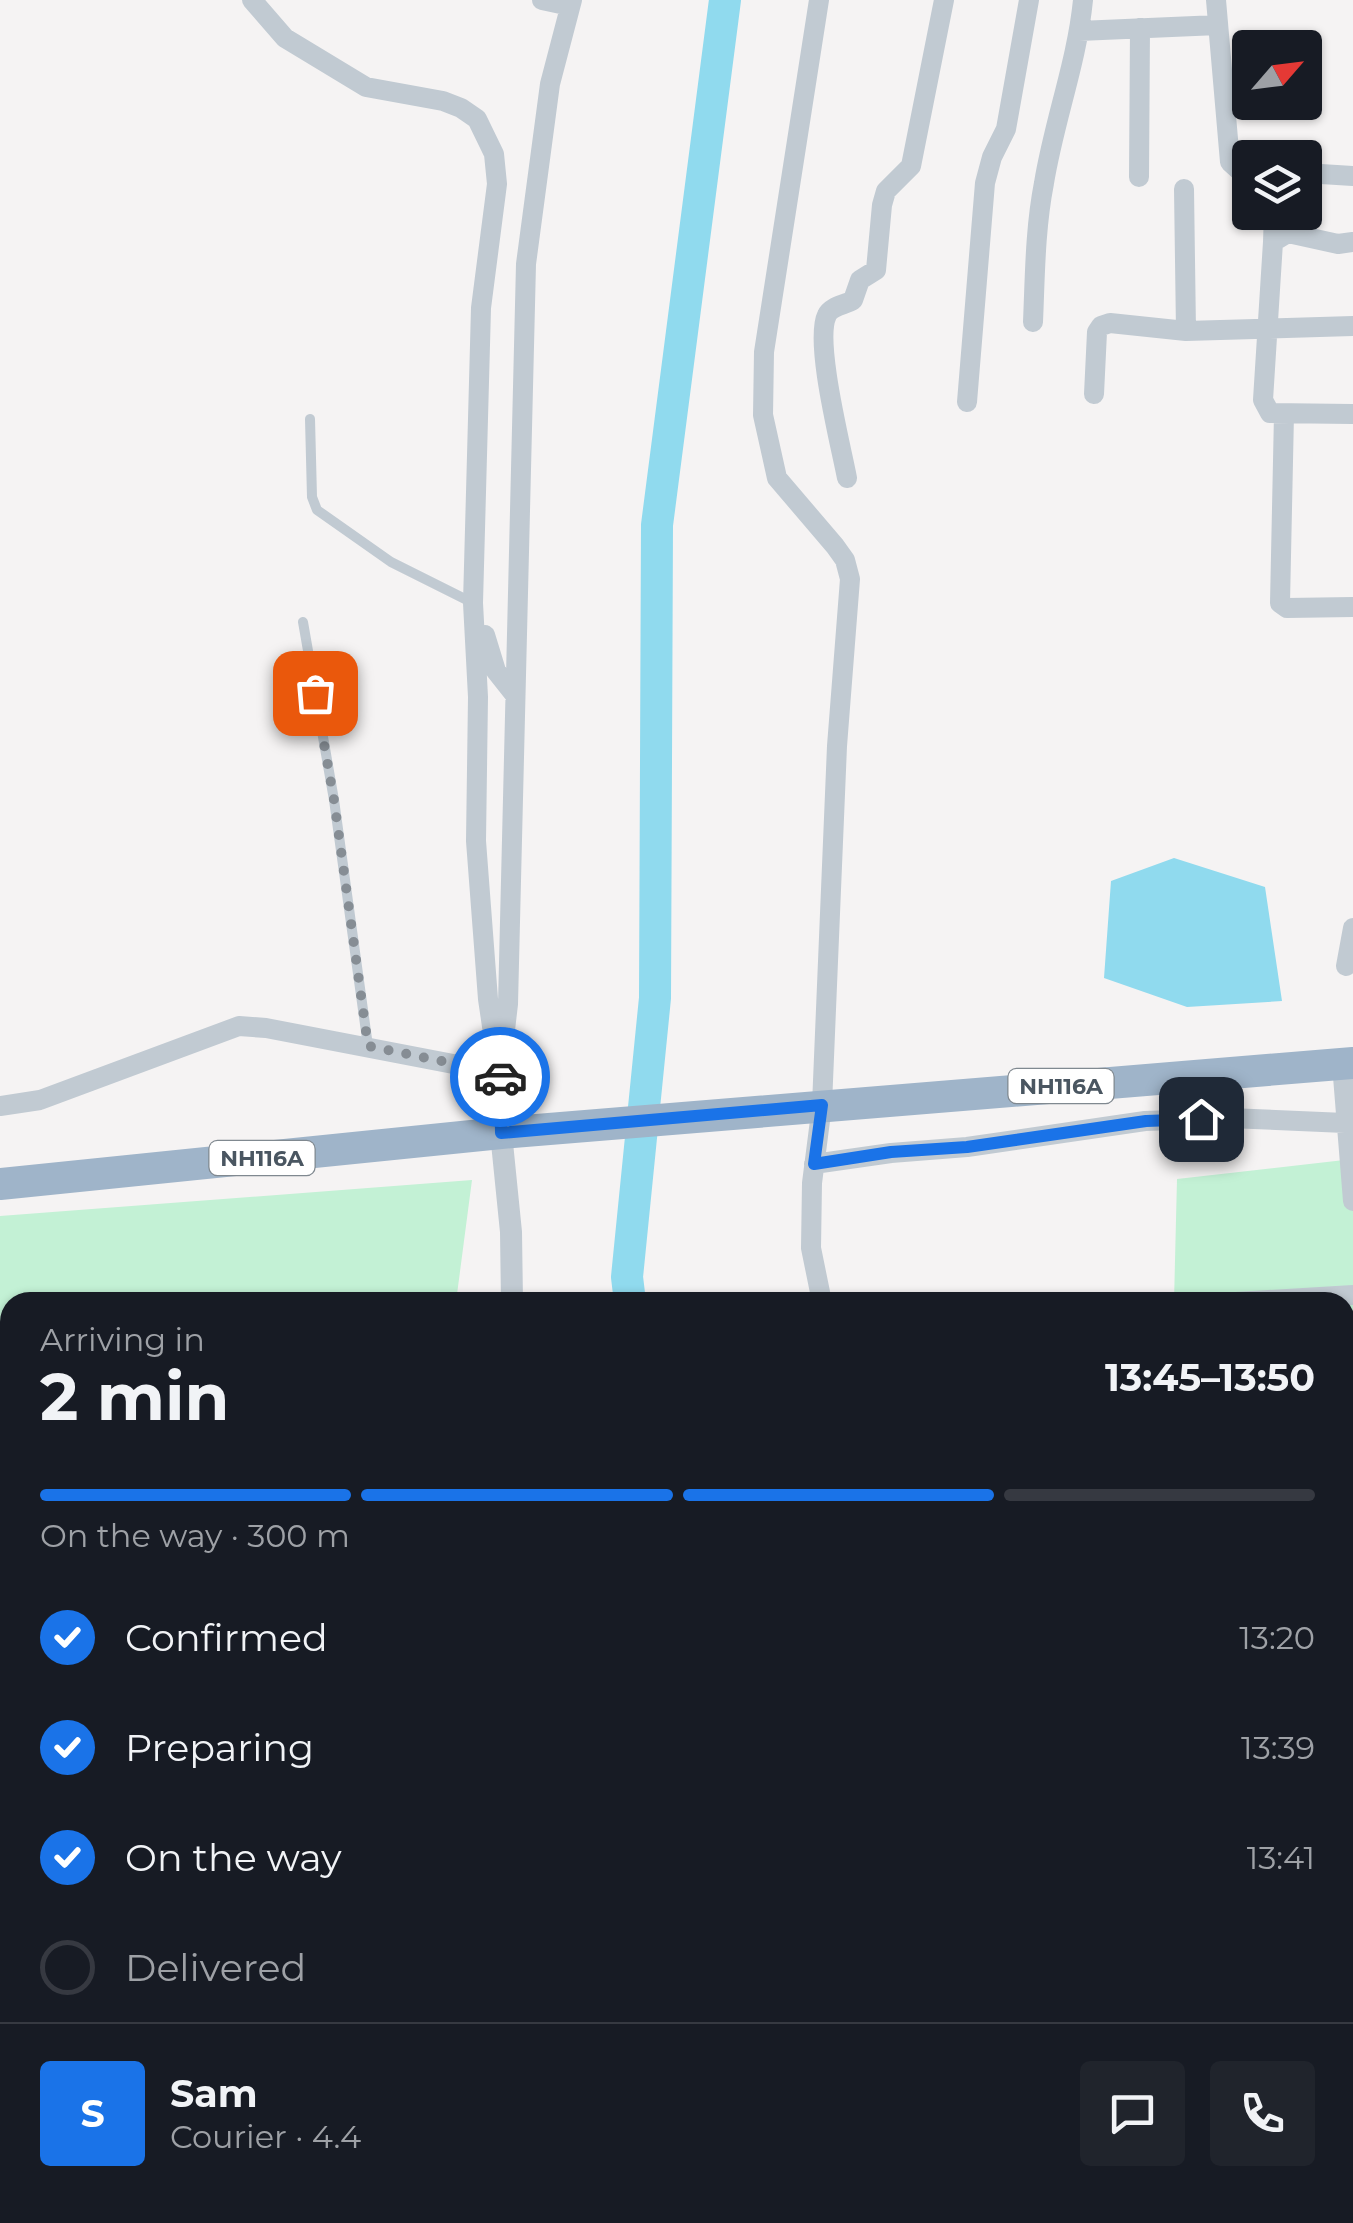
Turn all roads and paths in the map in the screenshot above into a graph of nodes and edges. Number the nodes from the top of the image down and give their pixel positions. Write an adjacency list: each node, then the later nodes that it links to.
1 (252, 0): 30 (street)
2 (542, 0): 8 (street)
3 (819, 0): 39 (street)
4 (944, 0): 29 (street)
5 (1029, 0): 25 (street)
6 (1083, 0): 11 (street)
7 (1216, 0): 9 (street)
8 (571, 3): 33 (street)
9 (1218, 25): 10 (street); 12 (street)
10 (1140, 28): 11 (street); 15 (street)
11 (1079, 31): 20 (street)
12 (1232, 164)
13 (1322, 174): 14 (street)
14 (1353, 176)
15 (1139, 178)
16 (1184, 189): 23 (street)
17 (1273, 230): 18 (street)
18 (1273, 242): 19 (street); 21 (street)
19 (1353, 242)
20 (1033, 322)
21 (1267, 326): 22 (street); 23 (street); 26 (street)
22 (1353, 326)
23 (1186, 331): 24 (street)
24 (1094, 394)
25 (967, 402)
26 (1284, 414): 27 (street); 31 (street)
27 (1352, 414)
28 (310, 419): 30 (lane)
29 (847, 478)
30 (473, 597): 33 (street); 38 (street)
31 (1353, 606)
32 (303, 622): 36 (lane)
33 (515, 695): 38 (street)
34 (1353, 928): 35 (street)
35 (1346, 966)
36 (368, 1046): 38 (street); 40 (street)
37 (1347, 1064): 39 (highway, NH116A); 41 (street)
38 (500, 1066): 42 (street)
39 (822, 1105): 42 (highway, NH116A); 43 (street)
40 (0, 1106)
41 (1347, 1113): 43 (street); 45 (street)
42 (513, 1133): 44 (highway, NH116A); 46 (street)
43 (814, 1164): 47 (street)
44 (0, 1184)
45 (1353, 1201)
46 (512, 1292)
47 (820, 1292)

